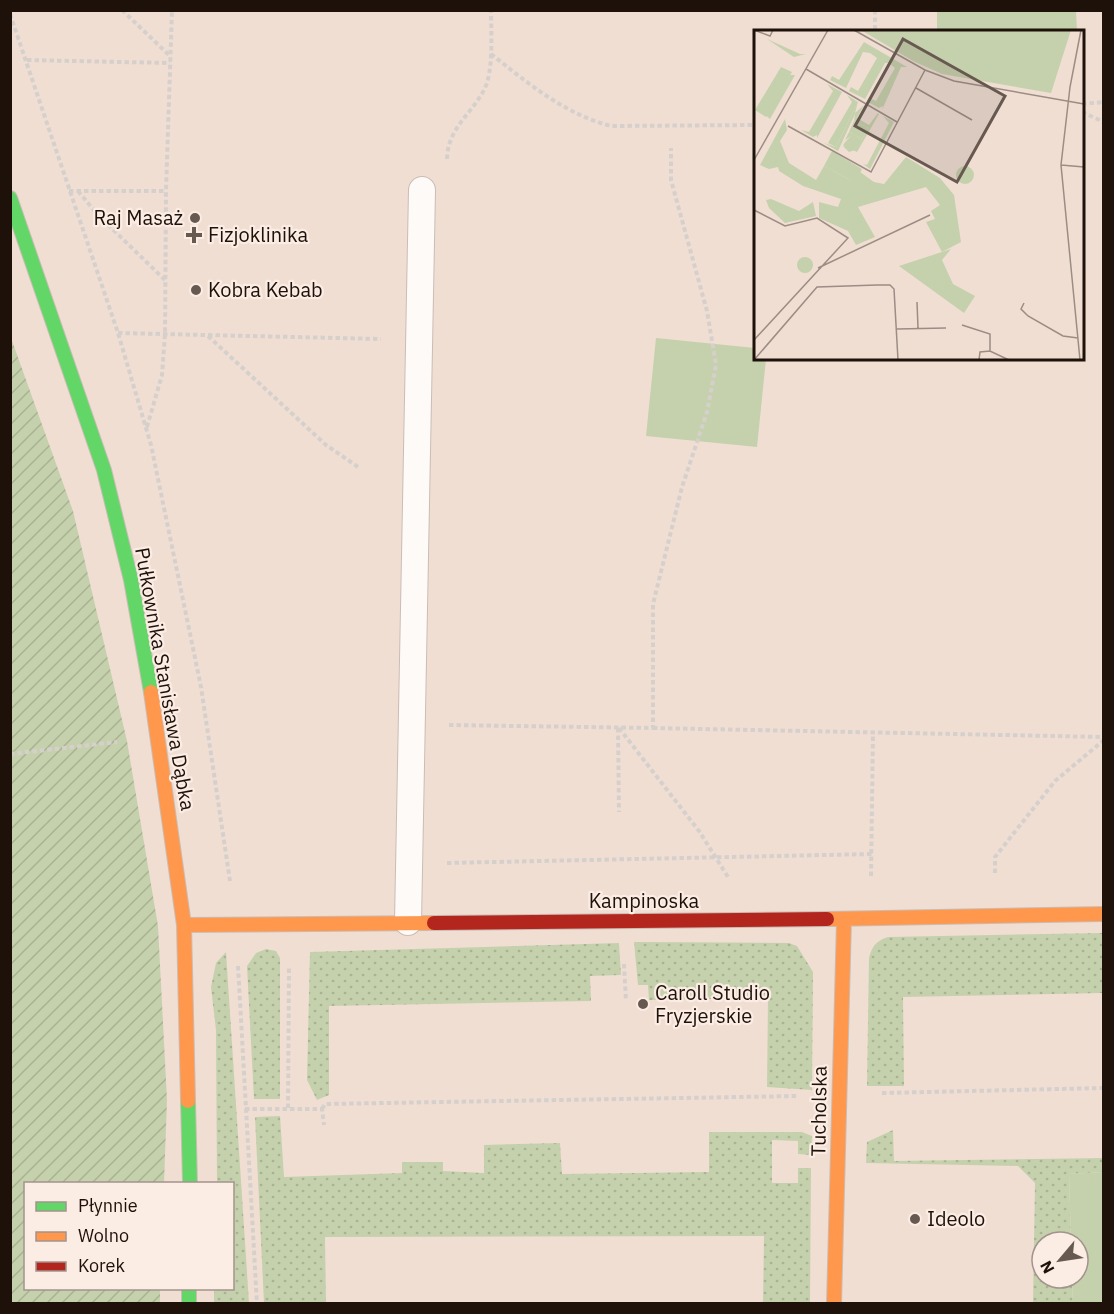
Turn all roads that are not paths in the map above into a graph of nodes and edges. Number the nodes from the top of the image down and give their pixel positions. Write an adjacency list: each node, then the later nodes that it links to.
1 (422, 190): 5 (lane)
2 (10, 198): 6 (street, Pułkownika Stanisława Dąbka)
3 (1104, 914): 4 (street, Kampinoska)
4 (844, 920): 5 (street, Kampinoska); 8 (street, Tucholska)
5 (408, 922): 6 (street, Kampinoska)
6 (184, 925): 7 (street, Pułkownika Stanisława Dąbka)
7 (190, 1182)
8 (834, 1304)

